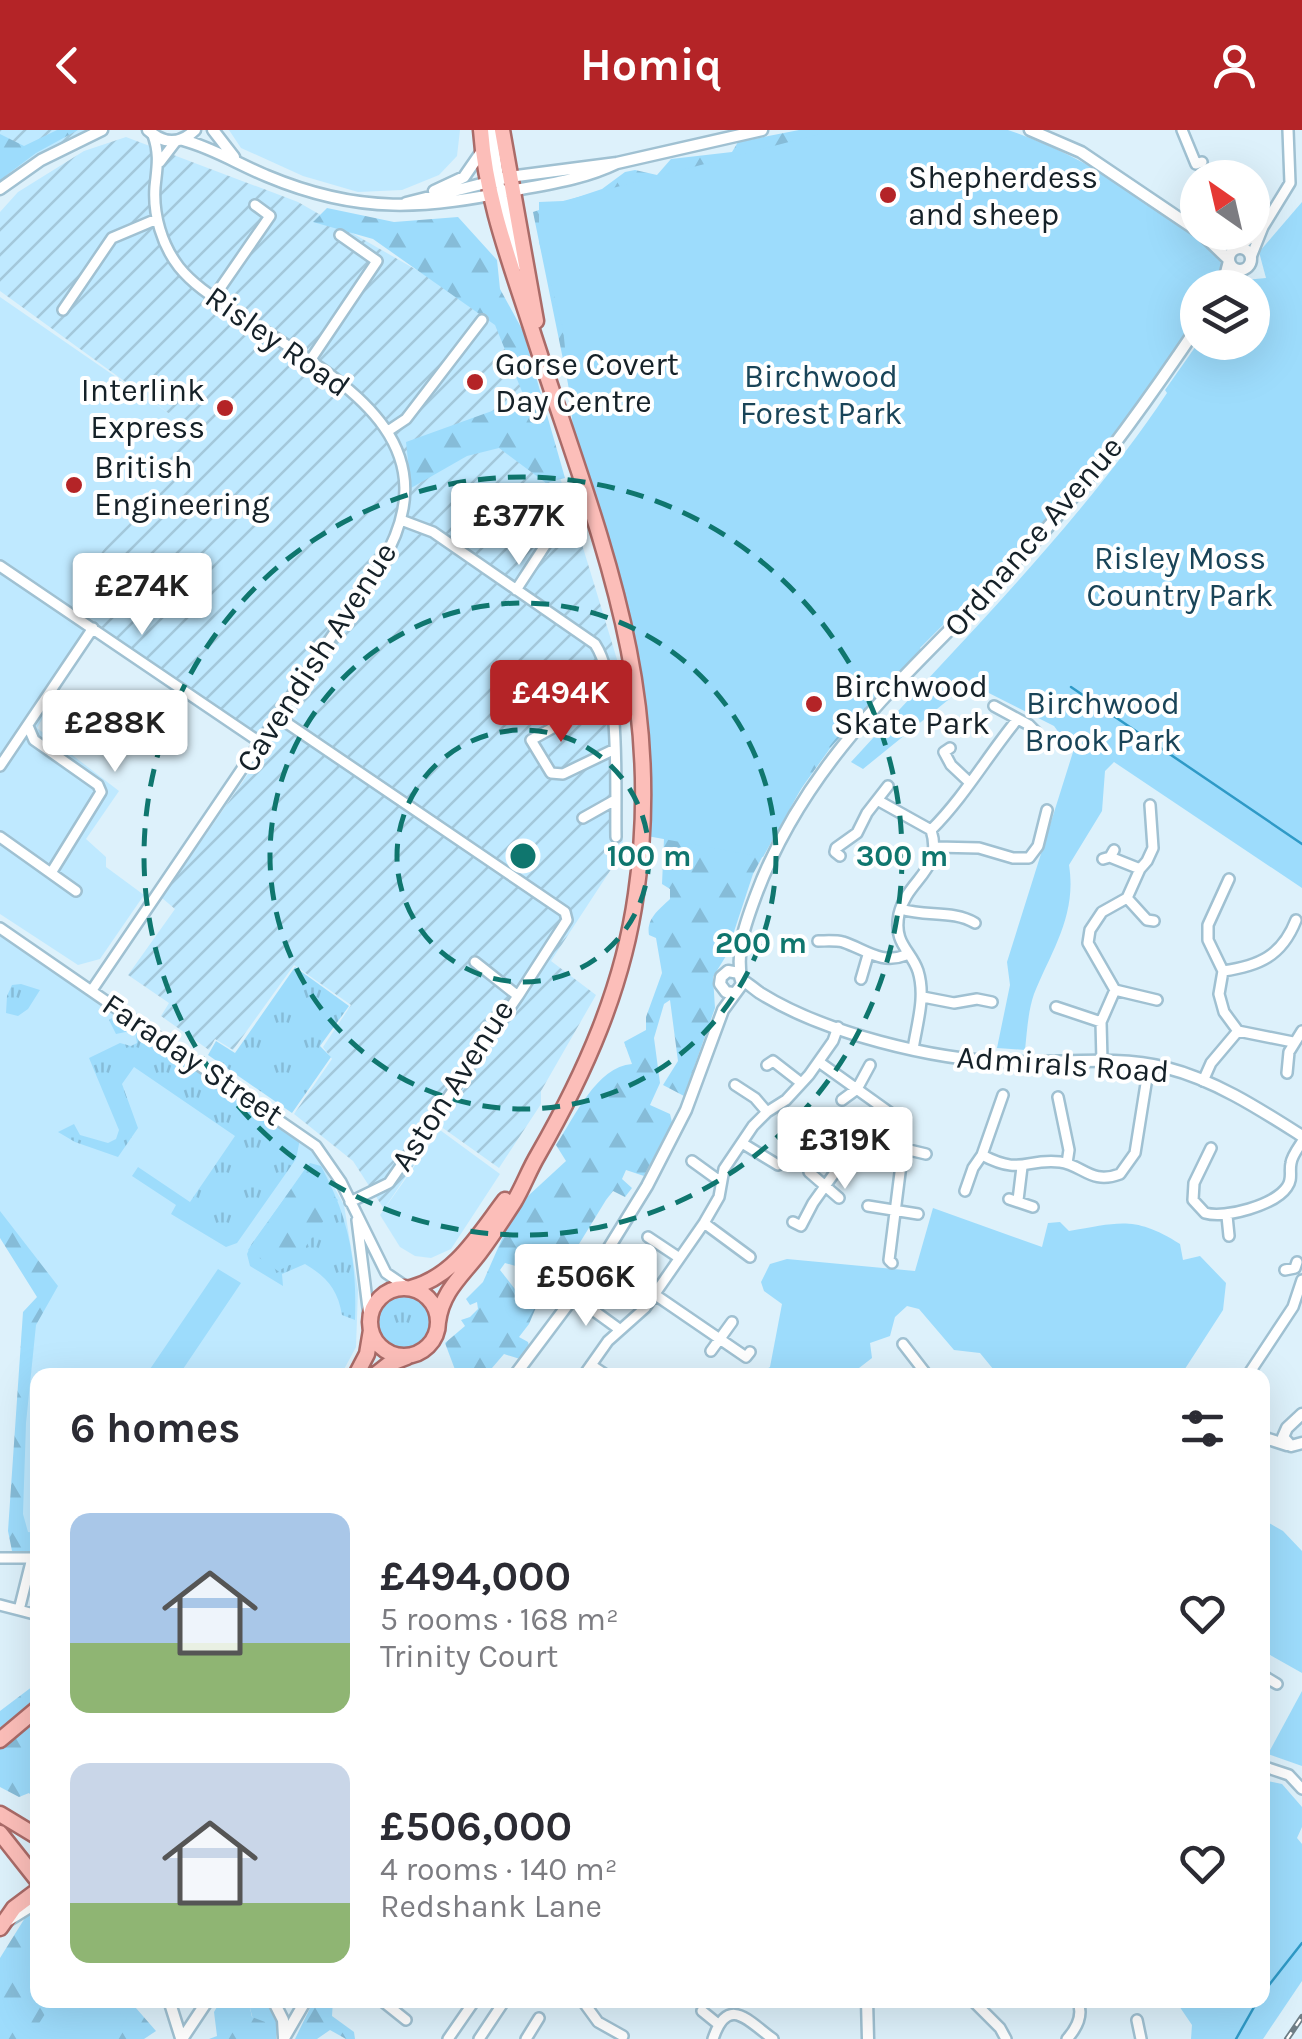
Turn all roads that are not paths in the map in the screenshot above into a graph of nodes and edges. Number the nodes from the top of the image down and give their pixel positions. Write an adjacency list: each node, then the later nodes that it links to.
1 (102, 130): 18 (street)
2 (195, 130): 12 (street)
3 (213, 130): 15 (street)
4 (480, 130): 13 (main road)
5 (491, 130): 17 (street)
6 (502, 130): 17 (main road)
7 (762, 130): 17 (street)
8 (1030, 130): 24 (street)
9 (1182, 130): 14 (street)
10 (1288, 130): 22 (street)
11 (148, 131): 12 (street); 16 (street, Risley Road)
12 (179, 140): 15 (street); 16 (street)
13 (482, 151): 17 (main road); 19 (street)
14 (1195, 160)
15 (238, 161): 21 (street)
16 (160, 162): 23 (street, Risley Road)
17 (499, 186): 19 (street); 21 (street); 39 (main road); 39 (main road)
18 (0, 190)
19 (410, 202): 21 (street)
20 (255, 205): 34 (street)
21 (391, 206)
22 (1270, 214)
23 (157, 219): 34 (street, Risley Road); 35 (street)
24 (1180, 219)
25 (340, 235): 38 (street)
26 (1220, 250): 31 (street)
27 (1237, 250): 31 (street)
28 (1245, 250): 30 (street)
29 (1253, 250): 30 (street)
30 (1251, 256): 33 (street)
31 (1229, 261): 32 (street); 33 (street)
32 (1227, 270)
33 (1240, 270)
34 (214, 297): 38 (street, Risley Road)
35 (62, 310)
36 (482, 320): 40 (street)
37 (1180, 352): 80 (street, Ordnance Avenue)
38 (309, 362): 40 (street, Risley Road)
39 (543, 365): 128 (main road)
40 (388, 431): 41 (street, Risley Road)
41 (401, 520): 45 (street); 49 (street, Cavendish Avenue)
42 (550, 538): 45 (street)
43 (4, 569): 44 (street); 46 (street)
44 (0, 582)
45 (516, 590): 47 (street)
46 (93, 628): 51 (street); 53 (street)
47 (610, 696): 55 (street); 55 (street)
48 (994, 706): 50 (street)
49 (278, 717): 53 (street, Cavendish Avenue); 93 (street)
50 (1016, 720): 52 (street); 57 (street)
51 (28, 726): 56 (street); 71 (street)
52 (1038, 734)
53 (260, 743): 89 (street, Cavendish Avenue)
54 (950, 748): 57 (street)
55 (615, 749): 59 (street)
56 (0, 766)
57 (968, 782): 64 (street)
58 (888, 786): 60 (street)
59 (615, 800): 63 (street); 66 (street)
60 (879, 801): 64 (street); 69 (street)
61 (1150, 804): 70 (street)
62 (1047, 810): 67 (street)
63 (583, 818)
64 (930, 830): 67 (street)
65 (0, 837): 71 (street)
66 (616, 837)
67 (936, 846): 75 (street)
68 (1109, 855): 70 (street)
69 (840, 856)
70 (1140, 869): 74 (street)
71 (51, 873): 73 (street)
72 (1229, 879): 85 (street)
73 (76, 891)
74 (1128, 898): 77 (street); 90 (street)
75 (901, 908): 78 (street); 83 (street)
76 (1296, 918): 85 (street)
77 (1154, 921)
78 (977, 924)
79 (0, 928): 89 (street, Faraday Street)
80 (741, 942): 86 (street, Ordnance Avenue); 88 (street, Ordnance Avenue)
81 (818, 942): 82 (street)
82 (868, 955): 83 (street); 87 (street)
83 (906, 955): 94 (street)
84 (474, 962): 93 (street, Aston Avenue)
85 (1223, 970): 101 (street)
86 (742, 978): 88 (street); 91 (street, Admirals Road); 92 (street)
87 (861, 979)
88 (722, 981): 92 (street); 98 (street)
89 (92, 990): 140 (street, Faraday Street)
90 (1114, 990): 96 (street); 99 (street)
91 (758, 992): 92 (street, Admirals Road); 100 (street, Admirals Road)
92 (734, 993): 98 (street)
93 (518, 996): 140 (street, Aston Avenue)
94 (922, 997): 95 (street); 104 (street)
95 (992, 1002)
96 (1159, 1002)
97 (1056, 1007): 99 (street)
98 (724, 1010): 158 (street)
99 (1100, 1022): 105 (street)
100 (838, 1028): 104 (street, Admirals Road); 106 (street)
101 (1238, 1031): 103 (street); 112 (street)
102 (1302, 1031): 103 (street)
103 (1293, 1042): 110 (street)
104 (912, 1049): 105 (street, Admirals Road)
105 (1102, 1061): 107 (street, Admirals Road)
106 (819, 1062): 111 (street); 114 (street)
107 (1150, 1064): 112 (street, Admirals Road); 130 (street)
108 (767, 1065): 111 (street)
109 (870, 1066): 114 (street)
110 (1287, 1073)
111 (800, 1082): 119 (street)
112 (1203, 1082): 122 (street, Admirals Road)
113 (735, 1085): 119 (street)
114 (856, 1089): 117 (street); 118 (street)
115 (1003, 1095): 127 (street)
116 (1058, 1098): 120 (street)
117 (842, 1100)
118 (882, 1108): 124 (street); 136 (street)
119 (767, 1112): 123 (street)
120 (1059, 1113): 121 (street); 130 (street)
121 (1047, 1115)
122 (1302, 1139): 135 (street)
123 (742, 1143): 131 (street); 134 (street)
124 (905, 1149): 125 (street); 143 (street)
125 (926, 1154)
126 (1213, 1155): 145 (street)
127 (982, 1156): 132 (street); 137 (street)
128 (536, 1159): 156 (main road); 159 (main road)
129 (692, 1161): 134 (street)
130 (1067, 1163): 132 (street)
131 (778, 1165)
132 (1022, 1168): 142 (street)
133 (809, 1172): 136 (street)
134 (721, 1182): 148 (street)
135 (1289, 1185): 138 (street); 145 (street)
136 (826, 1186): 139 (street); 147 (street)
137 (965, 1191)
138 (1302, 1193)
139 (839, 1198)
140 (350, 1202): 146 (street, Faraday Street)
141 (868, 1206): 143 (street)
142 (1033, 1207)
143 (894, 1212): 144 (street); 153 (street)
144 (918, 1214)
145 (1227, 1216): 149 (street)
146 (357, 1218): 156 (street, Faraday Street); 161 (street, Faraday Street)
147 (793, 1222)
148 (704, 1223): 151 (street); 152 (street)
149 (1229, 1236)
150 (648, 1237): 151 (street)
151 (678, 1258): 157 (street)
152 (751, 1258)
153 (892, 1263)
154 (1292, 1267): 155 (street)
155 (1302, 1279): 174 (street)
156 (410, 1288): 159 (main road); 161 (main road)
157 (654, 1294): 162 (street); 163 (street)
158 (576, 1297): 162 (street); 171 (street)
159 (438, 1322): 167 (main road)
160 (732, 1322): 163 (street)
161 (370, 1327): 167 (main road); 169 (main road)
162 (619, 1329): 168 (street)
163 (720, 1337): 165 (street); 166 (street)
164 (904, 1342): 173 (street)
165 (711, 1350)
166 (750, 1352)
167 (412, 1355): 170 (main road)
168 (592, 1366): 172 (street)
169 (360, 1368)
170 (385, 1368)
171 (520, 1368)
172 (595, 1368)
173 (923, 1368)
174 (1253, 1368)
175 (1302, 1414): 176 (street)
176 (1293, 1427): 177 (street)
177 (1294, 1445): 178 (street)
178 (1302, 1453)
179 (0, 1558): 180 (street)
180 (30, 1558)
181 (30, 1574): 183 (street)
182 (0, 1604): 183 (street)
183 (19, 1610): 184 (street)
184 (30, 1613)
185 (1270, 1680): 186 (street)
186 (1276, 1684)
187 (30, 1715): 188 (main road)
188 (0, 1740)
189 (1270, 1769): 190 (street)
190 (1302, 1789)
191 (0, 1814): 192 (main road)
192 (30, 1832)
193 (0, 1833): 194 (main road)
194 (30, 1870)
195 (30, 1896): 197 (main road)
196 (30, 1907): 197 (street)
197 (0, 1928)
198 (172, 2008): 216 (street)
199 (203, 2008): 216 (street)
200 (277, 2008): 217 (street)
201 (301, 2008): 217 (street)
202 (393, 2008): 211 (street)
203 (469, 2008): 218 (street)
204 (499, 2008): 219 (street)
205 (587, 2008): 214 (street)
206 (867, 2008): 223 (street)
207 (980, 2008): 224 (street)
208 (1078, 2008): 225 (street)
209 (702, 2011): 213 (street)
210 (539, 2018): 220 (street)
211 (406, 2020)
212 (1136, 2020): 215 (street)
213 (718, 2024): 221 (street); 222 (street)
214 (624, 2036)
215 (1144, 2038)
216 (182, 2039)
217 (284, 2039)
218 (448, 2039)
219 (479, 2039)
220 (526, 2039)
221 (713, 2039)
222 (773, 2039)
223 (868, 2039)
224 (1006, 2039)
225 (1067, 2039)

